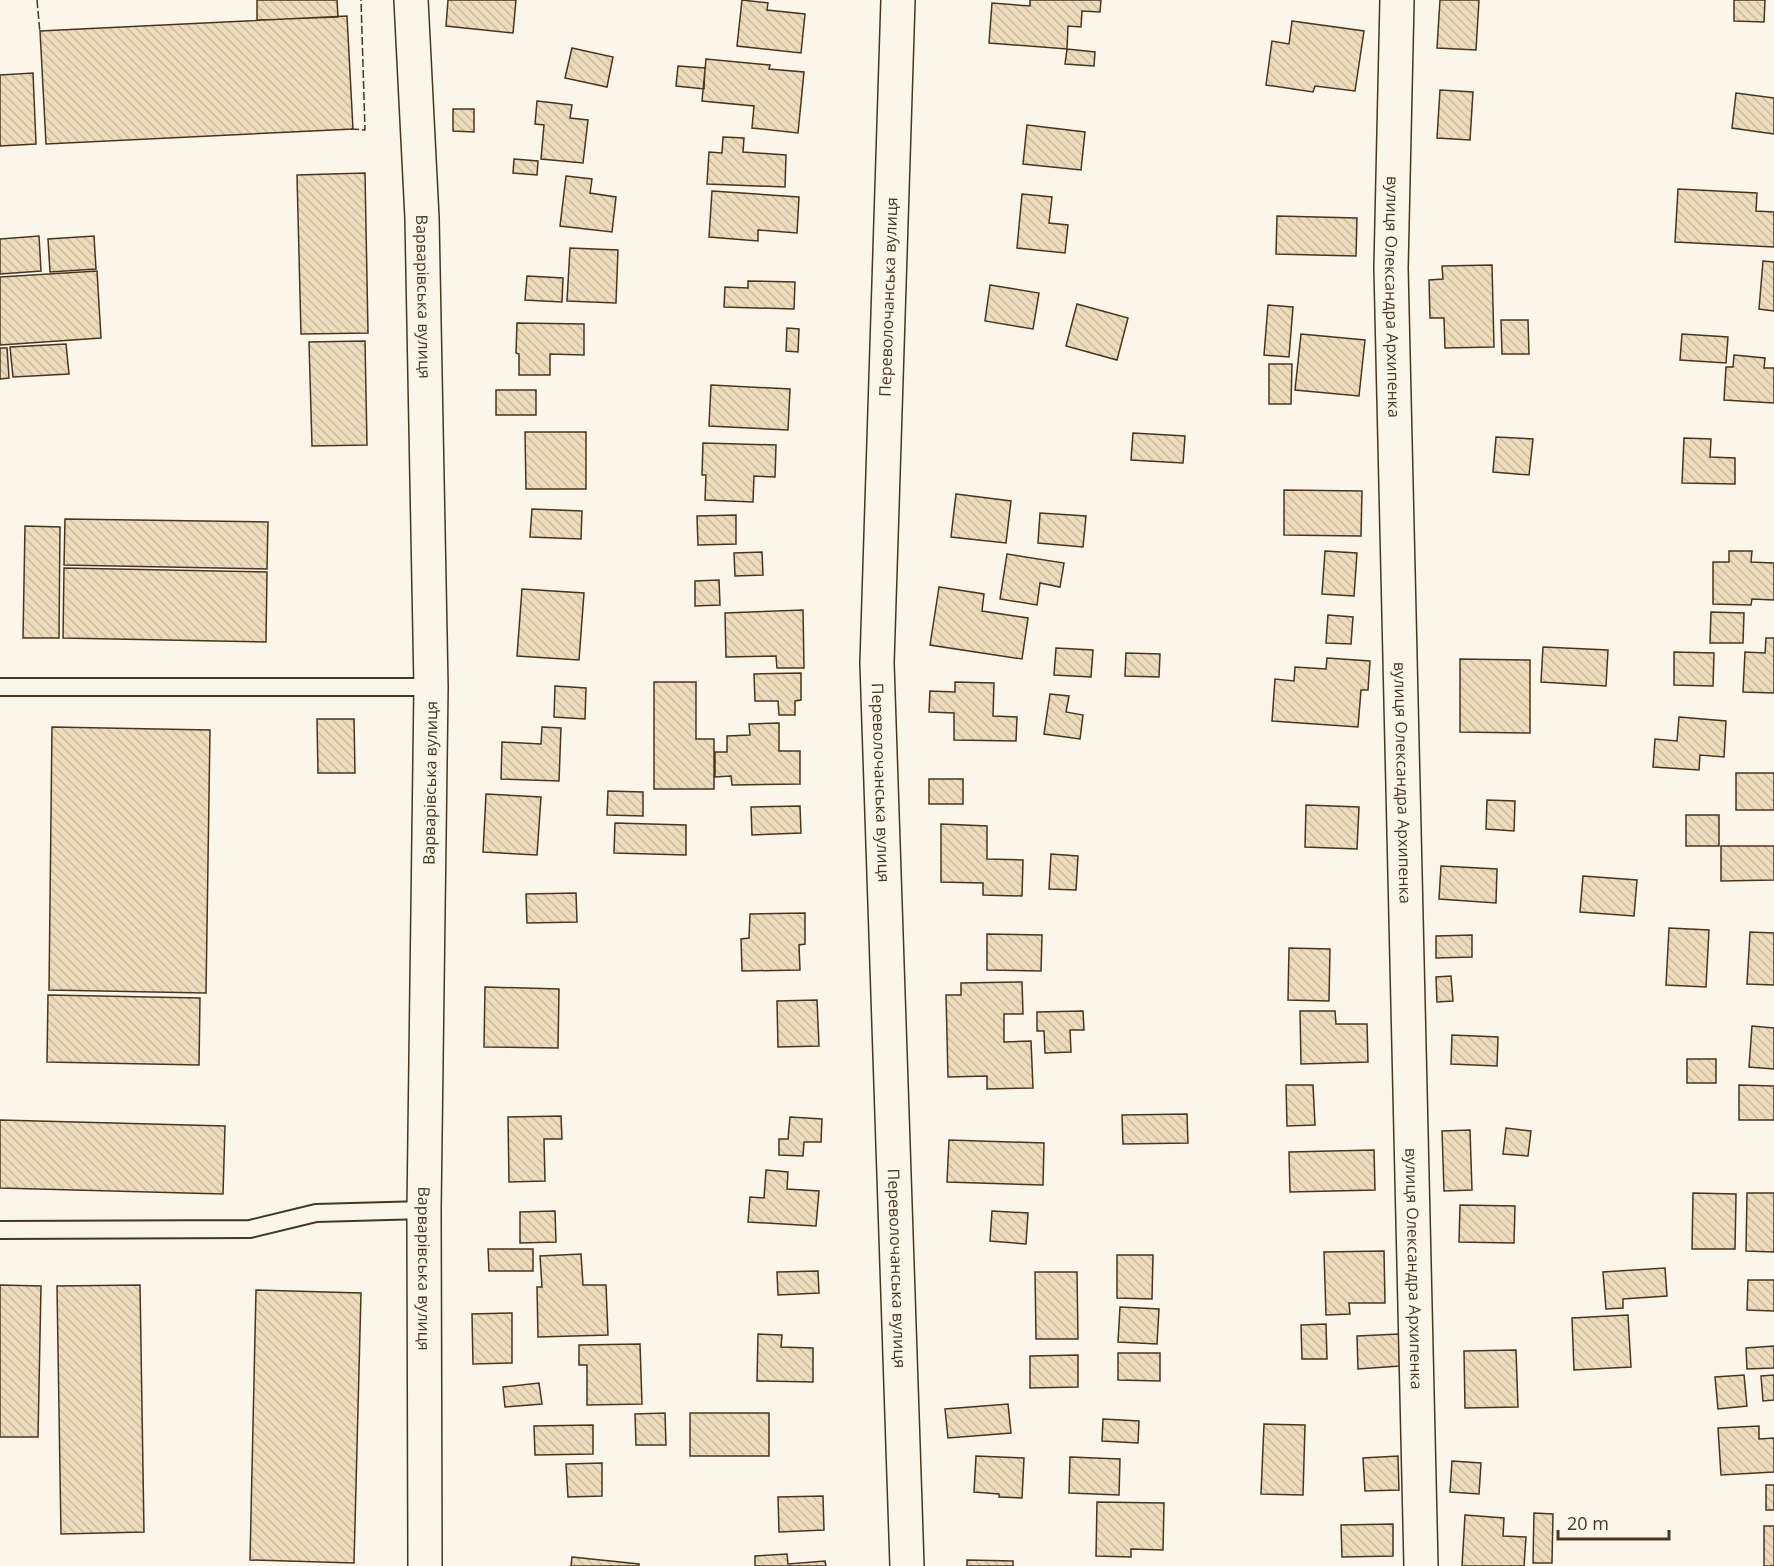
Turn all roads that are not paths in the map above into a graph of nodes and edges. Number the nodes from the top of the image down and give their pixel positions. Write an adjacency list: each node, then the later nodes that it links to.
1 (411, 0): 5 (street, Варварівська вулиця)
2 (897, 0): 9 (street, Переволочанська вулиця)
3 (1397, 0): 10 (street, вулиця Олександра Архипенка)
4 (0, 687): 5 (lane)
5 (431, 687): 6 (street, Варварівська вулиця)
6 (424, 1210): 7 (lane); 8 (street, Варварівська вулиця)
7 (0, 1230)
8 (426, 1566)
9 (907, 1566)
10 (1421, 1566)

